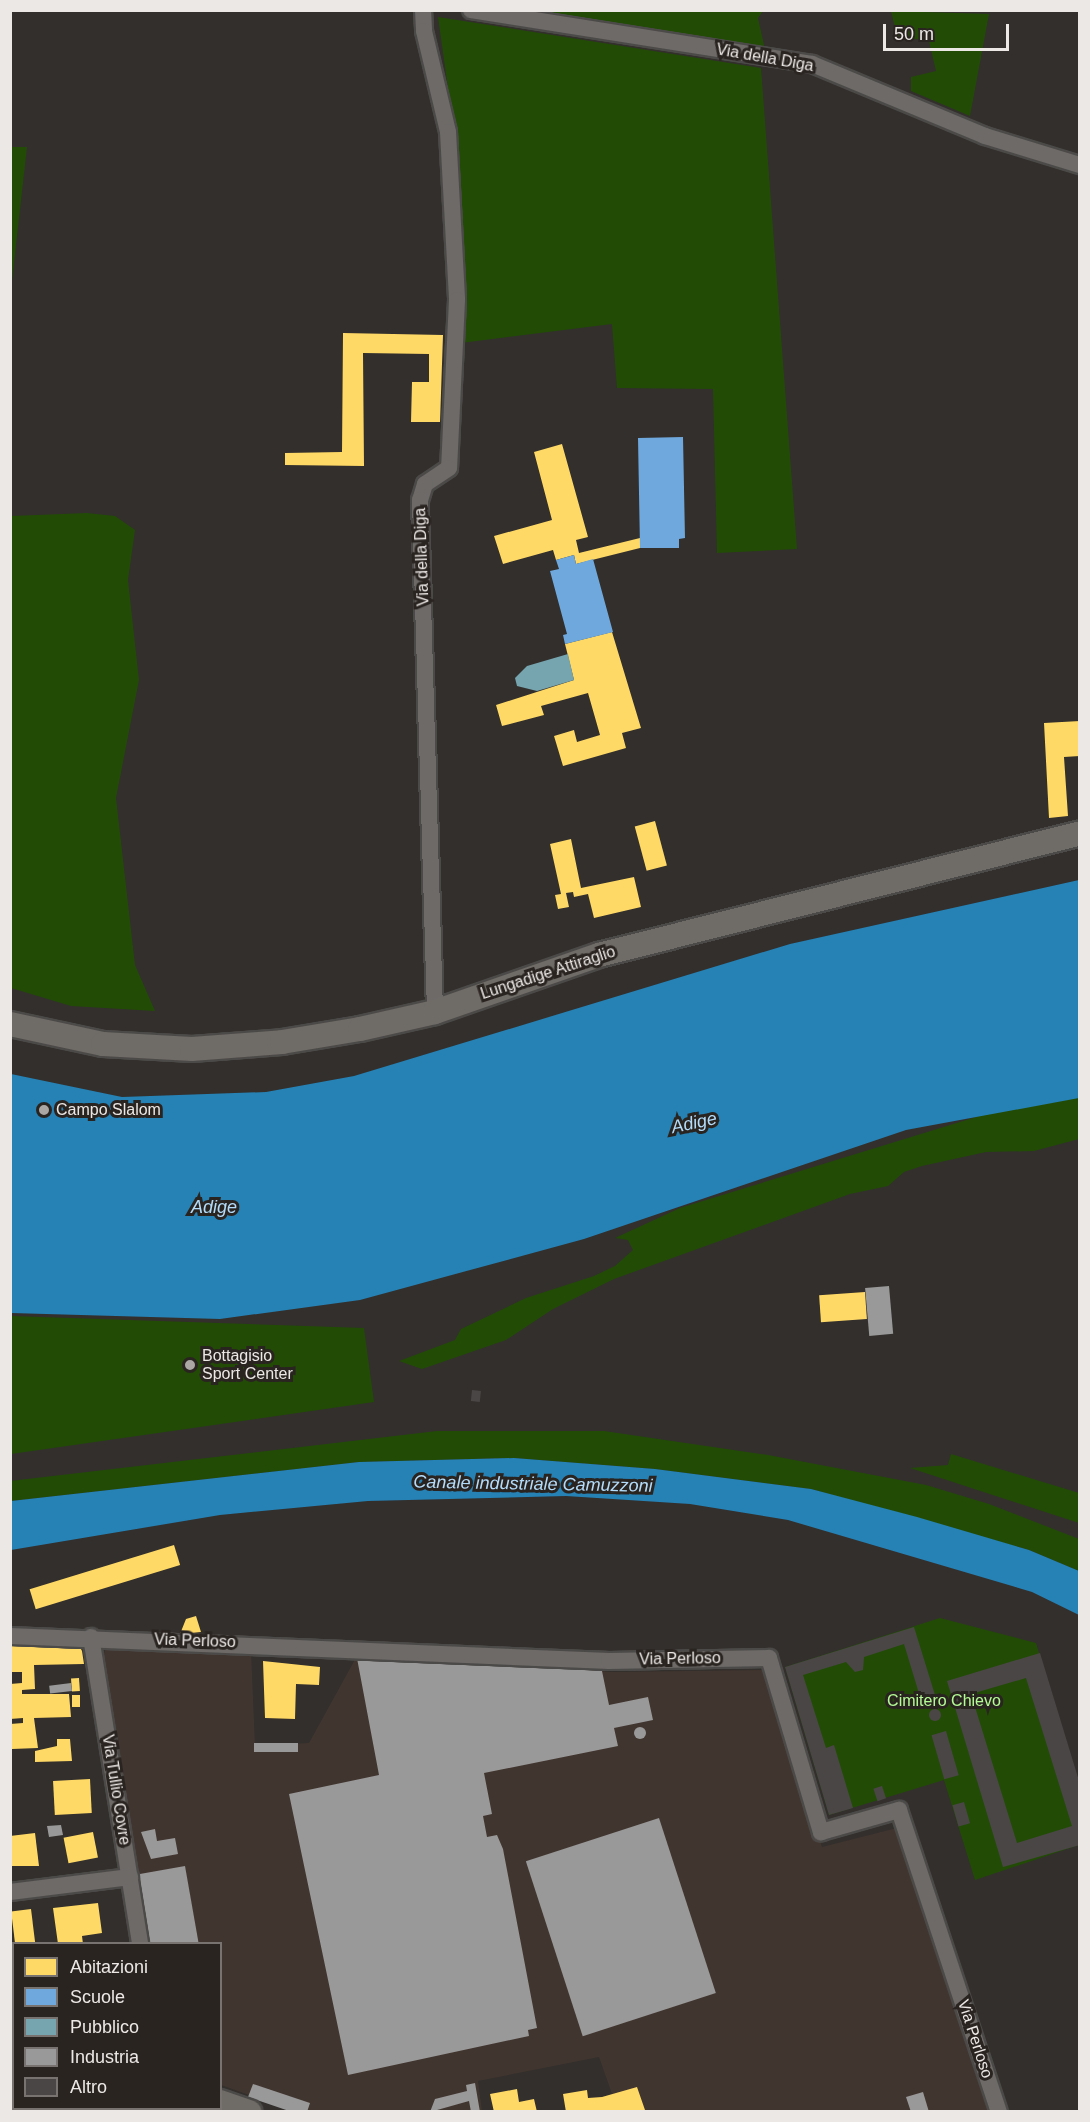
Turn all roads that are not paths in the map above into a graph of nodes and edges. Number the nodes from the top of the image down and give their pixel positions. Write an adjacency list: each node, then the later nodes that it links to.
1 (423, 10): 5 (street, Via della Diga)
2 (471, 10): 3 (street, Via della Diga)
3 (1080, 165)
4 (1080, 834): 5 (street, Lungadige Attiraglio)
5 (435, 1012): 6 (street, Lungadige Attiraglio)
6 (10, 1024)
7 (10, 1636): 8 (street, Via Perloso)
8 (91, 1637): 9 (street, Via Tullio Covre); 14 (street, Via Perloso)
9 (130, 1876): 10 (street); 11 (street, Via Tullio Covre)
10 (10, 1892)
11 (140, 1942)
12 (222, 2103): 13 (street)
13 (249, 2112)
14 (999, 2112)

